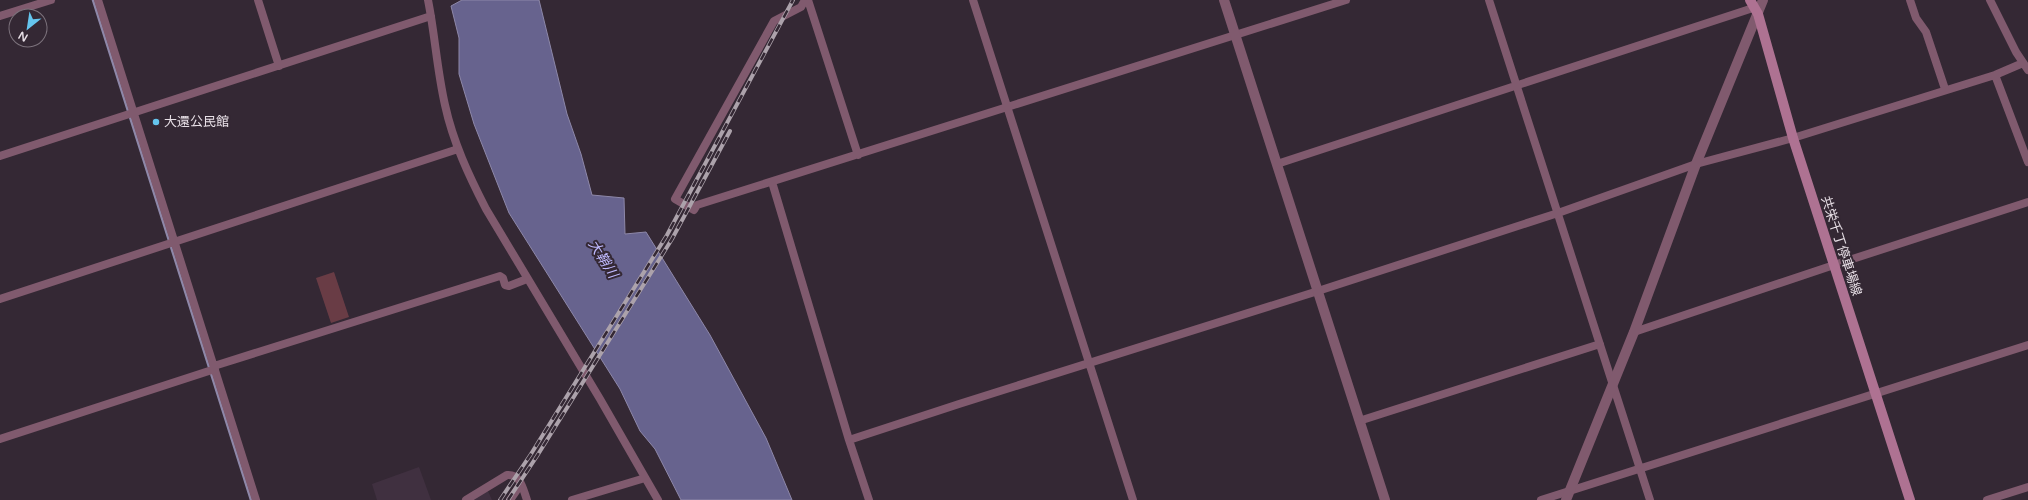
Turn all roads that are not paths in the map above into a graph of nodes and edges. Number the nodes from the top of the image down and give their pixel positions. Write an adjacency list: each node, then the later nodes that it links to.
1 (51, 0): 15 (street)
2 (98, 0): 24 (street)
3 (258, 0): 18 (street)
4 (428, 0): 16 (street)
5 (805, 0): 32 (street)
6 (808, 0): 27 (street)
7 (972, 0): 23 (street)
8 (1224, 0): 17 (street)
9 (1346, 0): 17 (street)
10 (1489, 0): 21 (street)
11 (1763, 0): 14 (street)
12 (1910, 0): 22 (street)
13 (1990, 0): 19 (street)
14 (1753, 7): 21 (street); 25 (main road, 共栄千丁停車場線); 31 (street)
15 (0, 16)
16 (431, 16): 18 (street); 26 (street)
17 (1236, 35): 23 (street); 30 (street)
18 (279, 66): 24 (street)
19 (2026, 67): 20 (street)
20 (1995, 75): 22 (street); 29 (street)
21 (1517, 87): 30 (street); 34 (street)
22 (1946, 89): 25 (street)
23 (1008, 108): 27 (street); 43 (street)
24 (131, 114): 28 (street); 35 (street)
25 (1792, 138): 31 (street); 36 (main road, 共栄千丁停車場線)
26 (458, 149): 35 (street); 37 (street)
27 (858, 155): 32 (street)
28 (0, 156)
29 (2028, 162)
30 (1277, 164): 38 (street)
31 (1696, 164): 34 (street); 40 (street)
32 (772, 182): 49 (street)
33 (2028, 202): 36 (street)
34 (1558, 213): 38 (street); 41 (street)
35 (172, 243): 39 (street); 44 (street)
36 (1834, 264): 40 (street); 46 (main road, 共栄千丁停車場線)
37 (527, 279): 44 (street); 51 (street)
38 (1318, 291): 43 (street); 47 (street)
39 (0, 299)
40 (1634, 332): 45 (street)
41 (1600, 344): 45 (street); 47 (street)
42 (2028, 345): 46 (street)
43 (1090, 364): 49 (street); 62 (street)
44 (212, 369): 48 (street); 55 (street)
45 (1612, 386): 50 (street); 54 (street)
46 (1876, 393): 50 (street); 66 (main road, 共栄千丁停車場線)
47 (1360, 421): 63 (street)
48 (0, 439)
49 (849, 440): 61 (street)
50 (1640, 468): 54 (street); 65 (street)
51 (645, 478): 59 (street); 60 (street)
52 (521, 484): 56 (street); 57 (street); 58 (street)
53 (2028, 487): 67 (street)
54 (1568, 496): 64 (street)
55 (256, 500)
56 (466, 500)
57 (510, 500)
58 (527, 500)
59 (572, 500)
60 (658, 500)
61 (869, 500)
62 (1133, 500)
63 (1385, 500)
64 (1541, 500)
65 (1650, 500)
66 (1910, 500)
67 (1987, 500)

